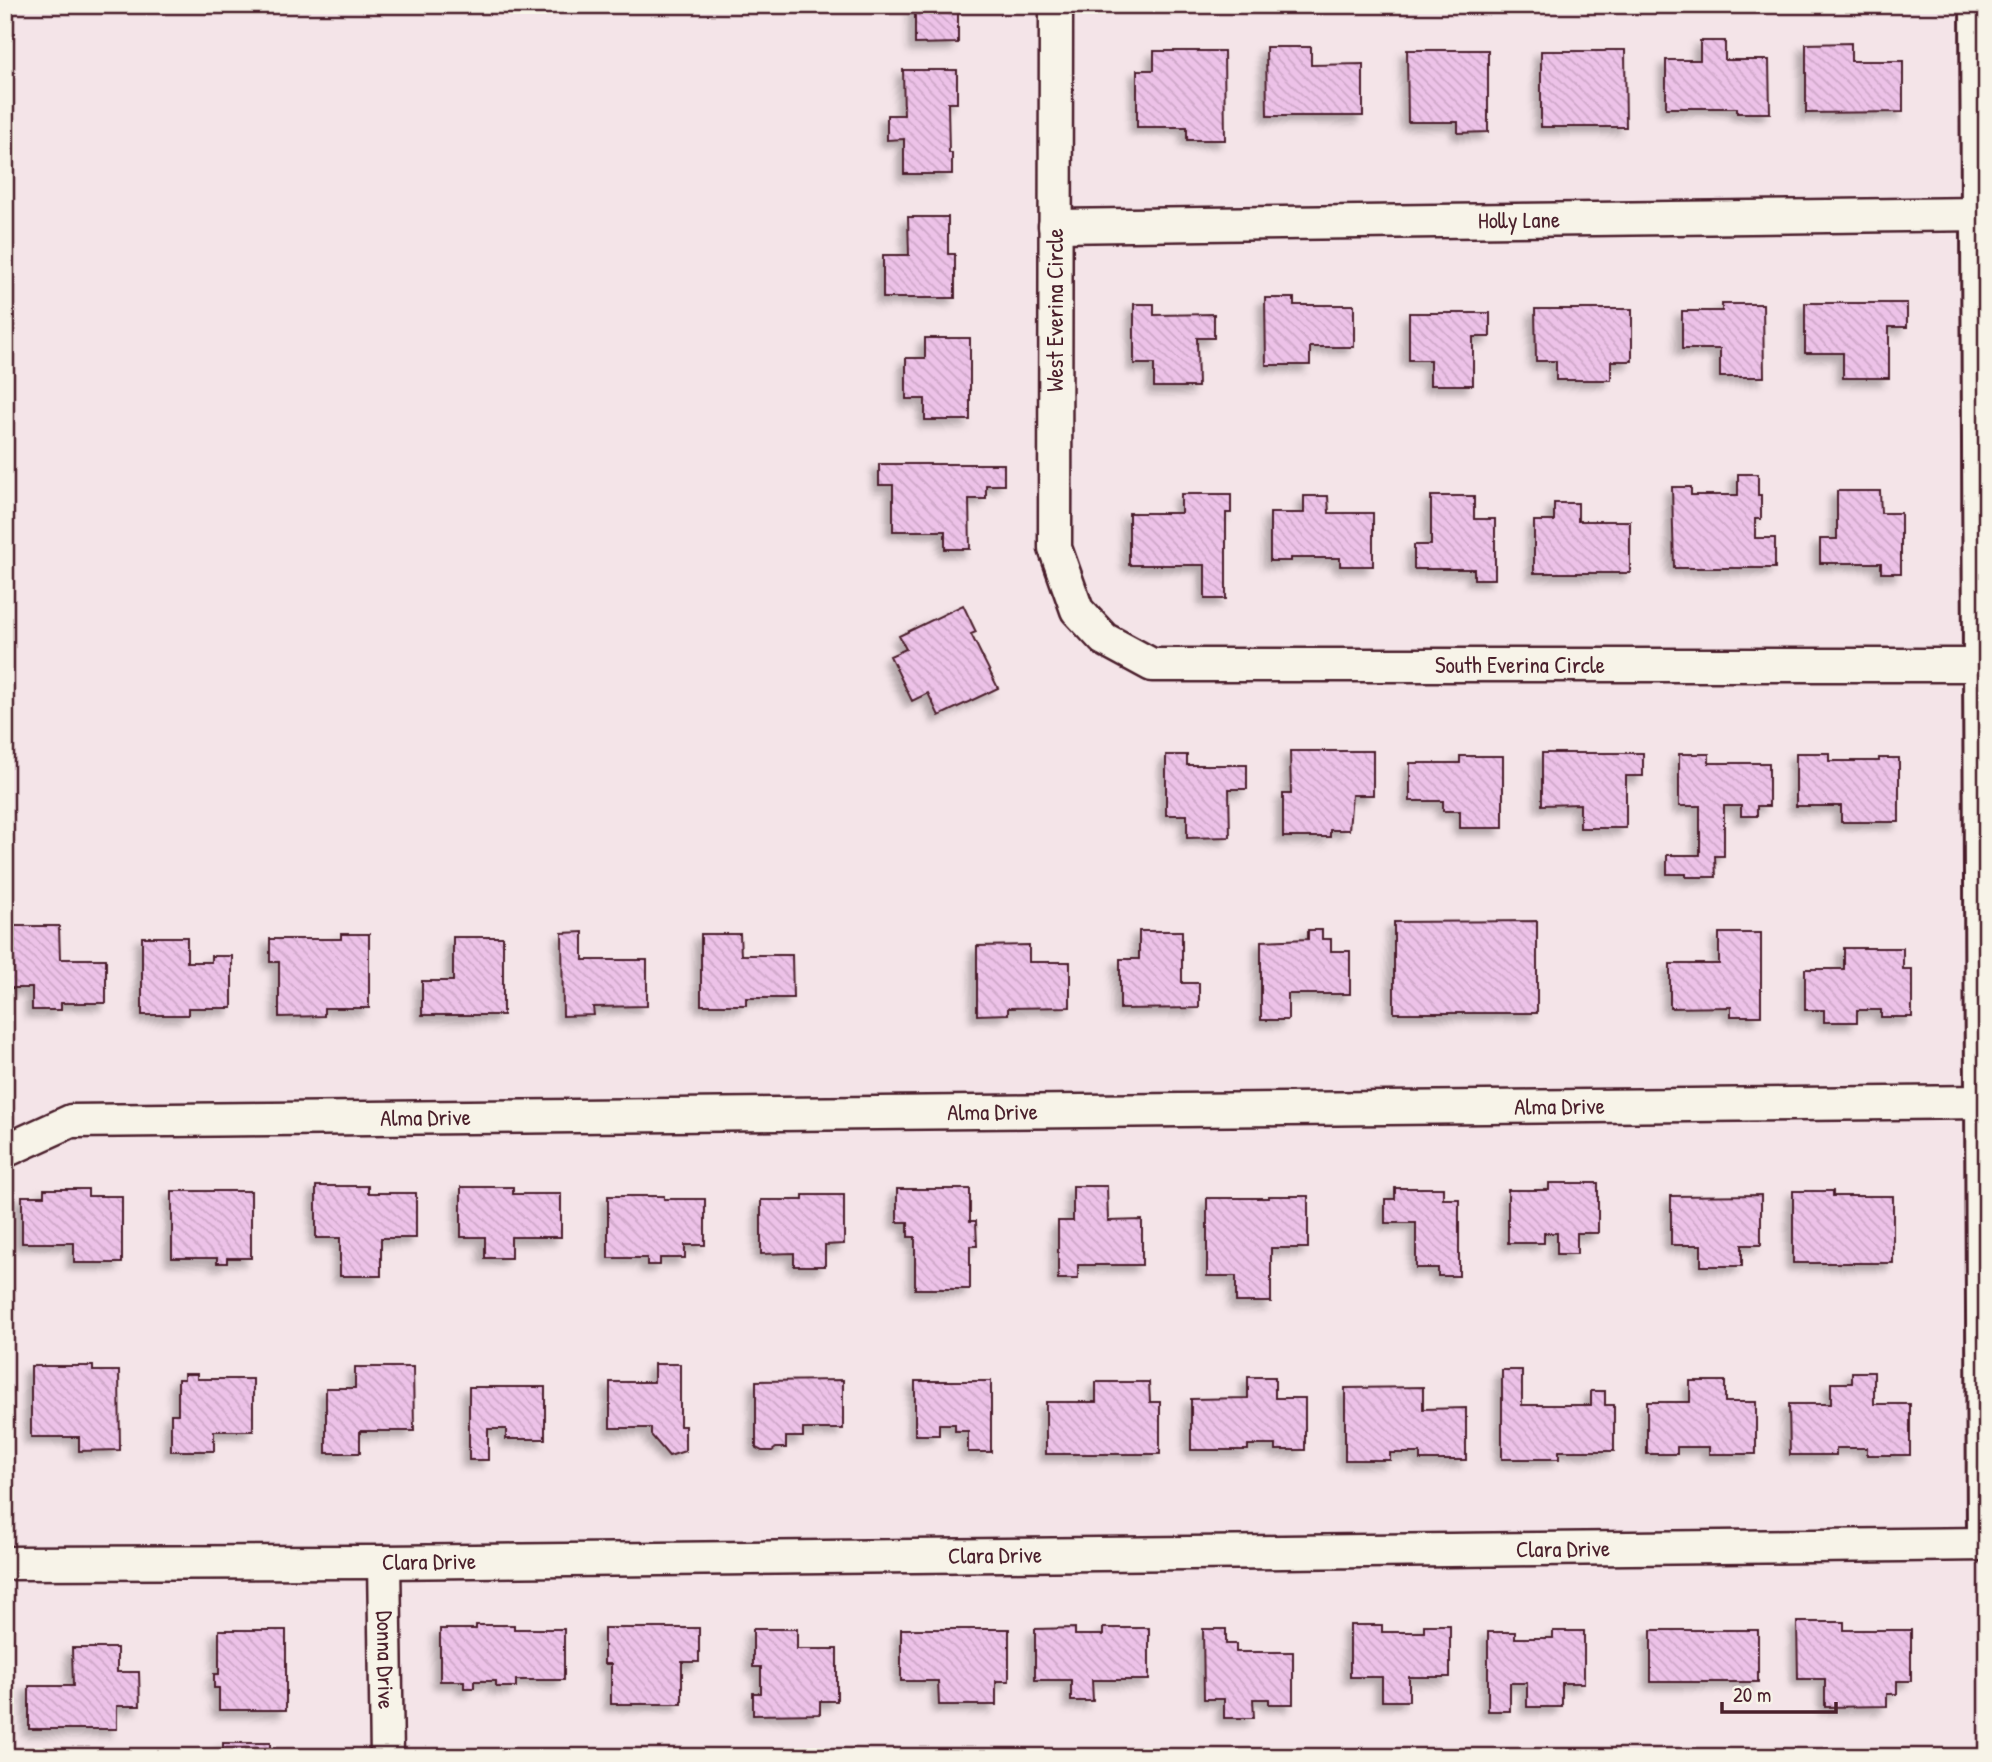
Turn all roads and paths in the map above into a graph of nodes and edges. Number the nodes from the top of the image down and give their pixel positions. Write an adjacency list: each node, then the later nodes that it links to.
1 (1056, 5): 4 (street, West Everina Circle)
2 (1980, 5): 3 (street)
3 (1981, 214): 4 (street, Holly Lane); 5 (street)
4 (1055, 226): 6 (street, West Everina Circle)
5 (1985, 381): 7 (street)
6 (1077, 610): 7 (street, South Everina Circle)
7 (1983, 665): 8 (street)
8 (1985, 1102): 9 (street, Alma Drive); 10 (street)
9 (5, 1151)
10 (1987, 1530)
11 (1987, 1544): 12 (street, Clara Drive)
12 (384, 1562): 13 (street, Clara Drive); 14 (street, Donna Drive)
13 (5, 1563)
14 (387, 1757)

